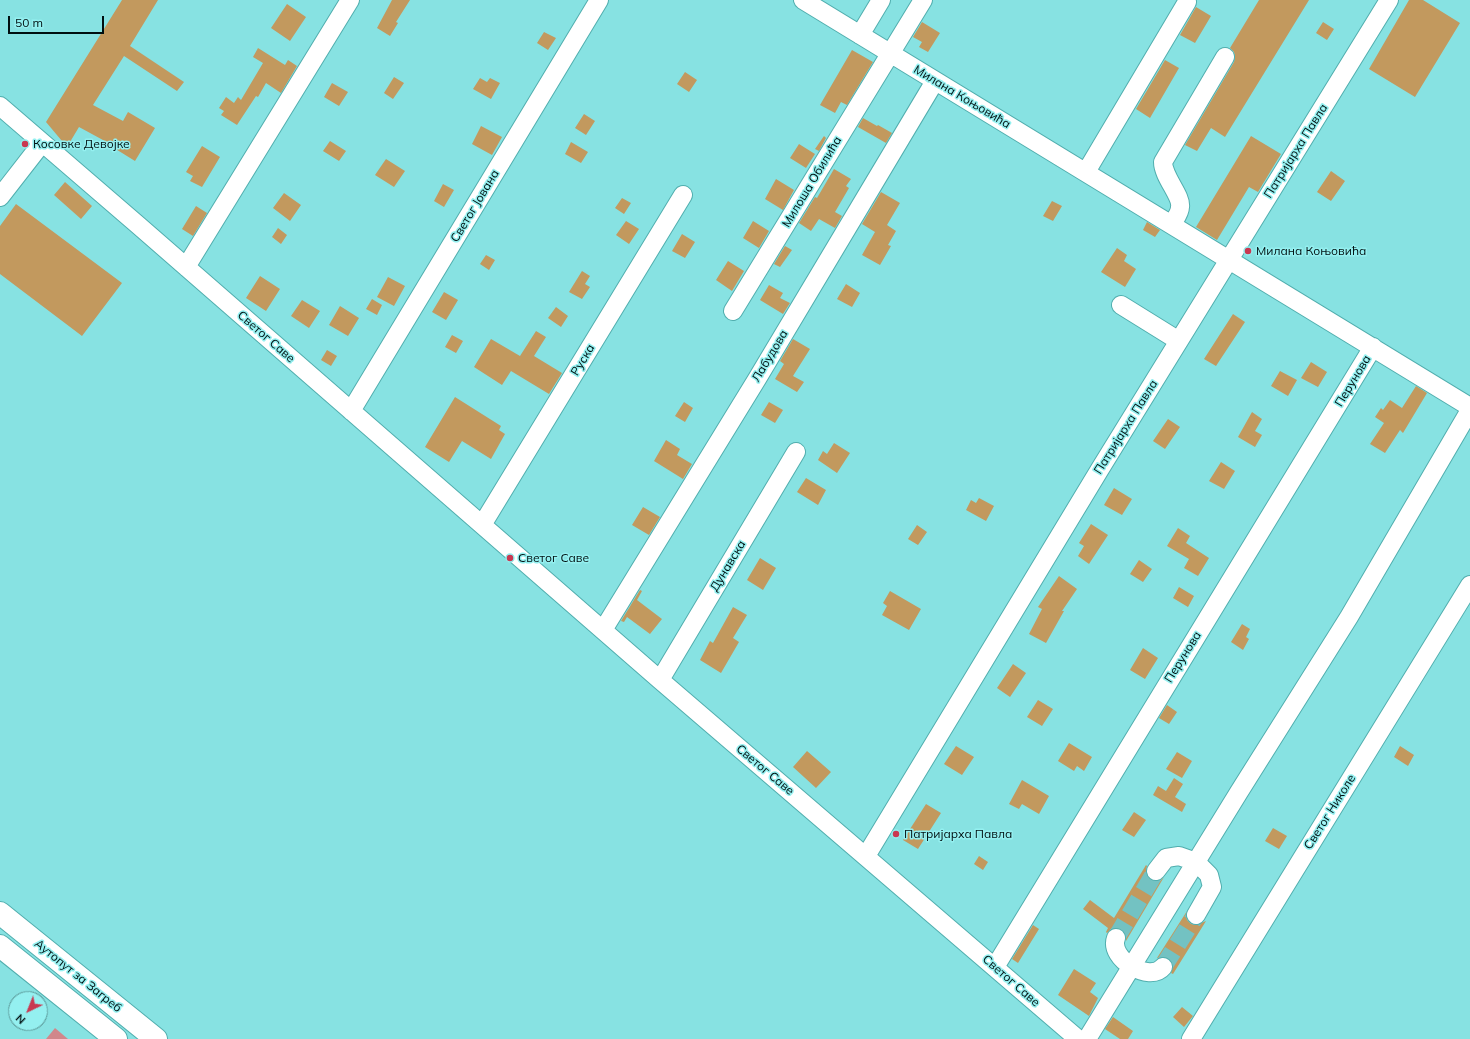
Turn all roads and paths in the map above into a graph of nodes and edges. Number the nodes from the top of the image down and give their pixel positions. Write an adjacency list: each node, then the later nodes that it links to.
1 (350, 0): 19 (street)
2 (600, 0): 26 (street, Светог Јована)
3 (803, 0): 8 (street, Милана Коњовића)
4 (881, 0): 8 (street)
5 (923, 0): 9 (street, Милоша Обилића)
6 (1390, 0): 18 (street, Патријарха Павла)
7 (1187, 2): 14 (street)
8 (860, 35): 9 (street, Милана Коњовића)
9 (890, 53): 11 (street, Милана Коњовића); 21 (street, Милоша Обилића)
10 (1225, 57): 17 (street)
11 (935, 81): 14 (street, Милана Коњовића); 30 (street, Лабудова)
12 (0, 106): 13 (street, Светог Саве)
13 (42, 143): 16 (street); 19 (street, Светог Саве)
14 (1086, 172): 17 (street, Милана Коњовића)
15 (683, 195): 28 (street, Руска)
16 (0, 197)
17 (1172, 224): 18 (street, Милана Коњовића)
18 (1230, 259): 22 (street, Патријарха Павла); 23 (street, Милана Коњовића)
19 (186, 267): 26 (street, Светог Саве)
20 (1121, 305): 22 (street)
21 (733, 312)
22 (1179, 341): 32 (street, Патријарха Павла)
23 (1373, 347): 24 (street, Милана Коњовића); 39 (street, Перунова)
24 (1470, 407)
25 (1470, 410): 33 (street)
26 (351, 411): 28 (street, Светог Саве)
27 (796, 452): 31 (street, Дунавска)
28 (482, 525): 30 (street, Светог Саве)
29 (1470, 586): 46 (street, Светог Николе)
30 (603, 630): 31 (street, Светог Саве)
31 (660, 680): 32 (street, Светог Саве)
32 (866, 856): 39 (street, Светог Саве)
33 (1196, 862): 34 (street); 36 (street); 41 (street)
34 (1156, 871)
35 (0, 913): 43 (highway, Аутопут за Загреб)
36 (1196, 915)
37 (1116, 938): 41 (street)
38 (0, 946): 42 (highway, Аутопут за Загреб)
39 (995, 967): 44 (street, Светог Саве)
40 (1163, 967): 41 (street)
41 (1132, 968): 45 (street)
42 (116, 1039)
43 (156, 1039)
44 (1078, 1039)
45 (1088, 1039)
46 (1191, 1039)

